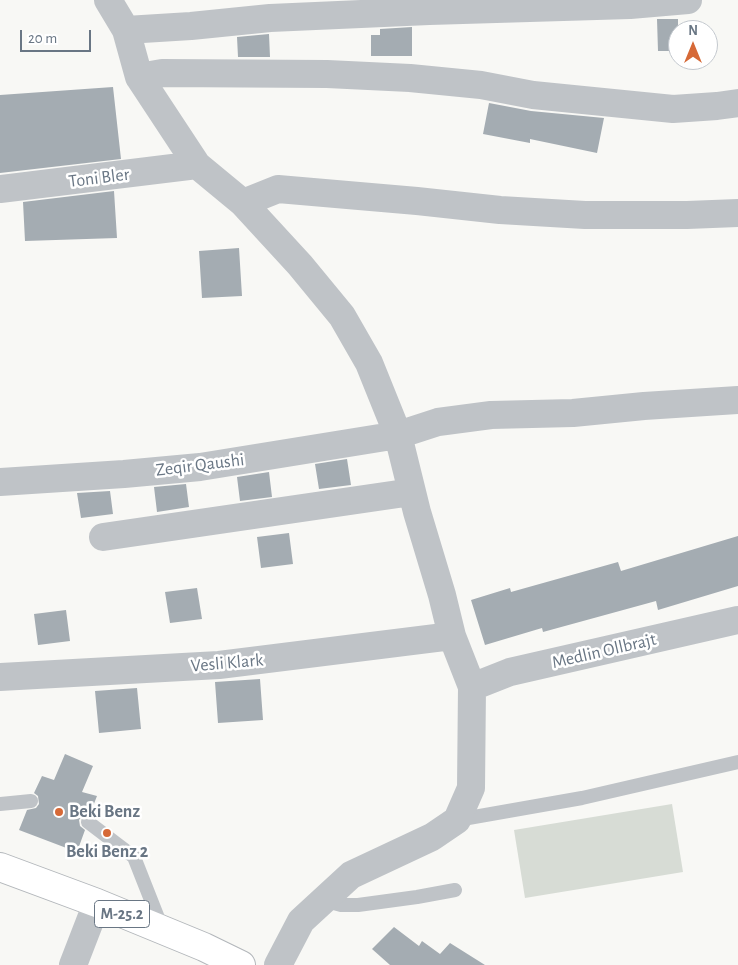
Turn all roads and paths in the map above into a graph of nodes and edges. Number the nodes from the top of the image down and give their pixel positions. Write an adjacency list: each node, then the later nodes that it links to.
1 (108, 0): 3 (street)
2 (688, 0): 3 (street)
3 (126, 30): 4 (street)
4 (139, 77): 5 (street); 6 (street)
5 (738, 103)
6 (197, 165): 7 (street, Toni Bler); 8 (street)
7 (0, 189)
8 (242, 203): 9 (street); 11 (street)
9 (738, 213)
10 (738, 400): 11 (street, Zeqir Qaushi)
11 (398, 435): 12 (street, Zeqir Qaushi); 13 (street)
12 (0, 482)
13 (412, 492): 14 (street); 16 (street)
14 (103, 537)
15 (738, 620): 18 (street, Medlin Ollbrajt)
16 (452, 636): 17 (street, Vesli Klark); 18 (street)
17 (0, 677)
18 (472, 687): 22 (street)
19 (738, 762): 22 (lane)
20 (31, 801): 21 (lane)
21 (0, 804)
22 (457, 820): 26 (street)
23 (88, 822): 28 (lane)
24 (0, 867): 27 (main road, M-25.2)
25 (455, 890): 26 (lane)
26 (322, 900): 31 (street)
27 (97, 903): 28 (main road, M-25.2); 29 (street)
28 (163, 930): 30 (main road, M-25.2)
29 (73, 965)
30 (242, 965)
31 (278, 965)

